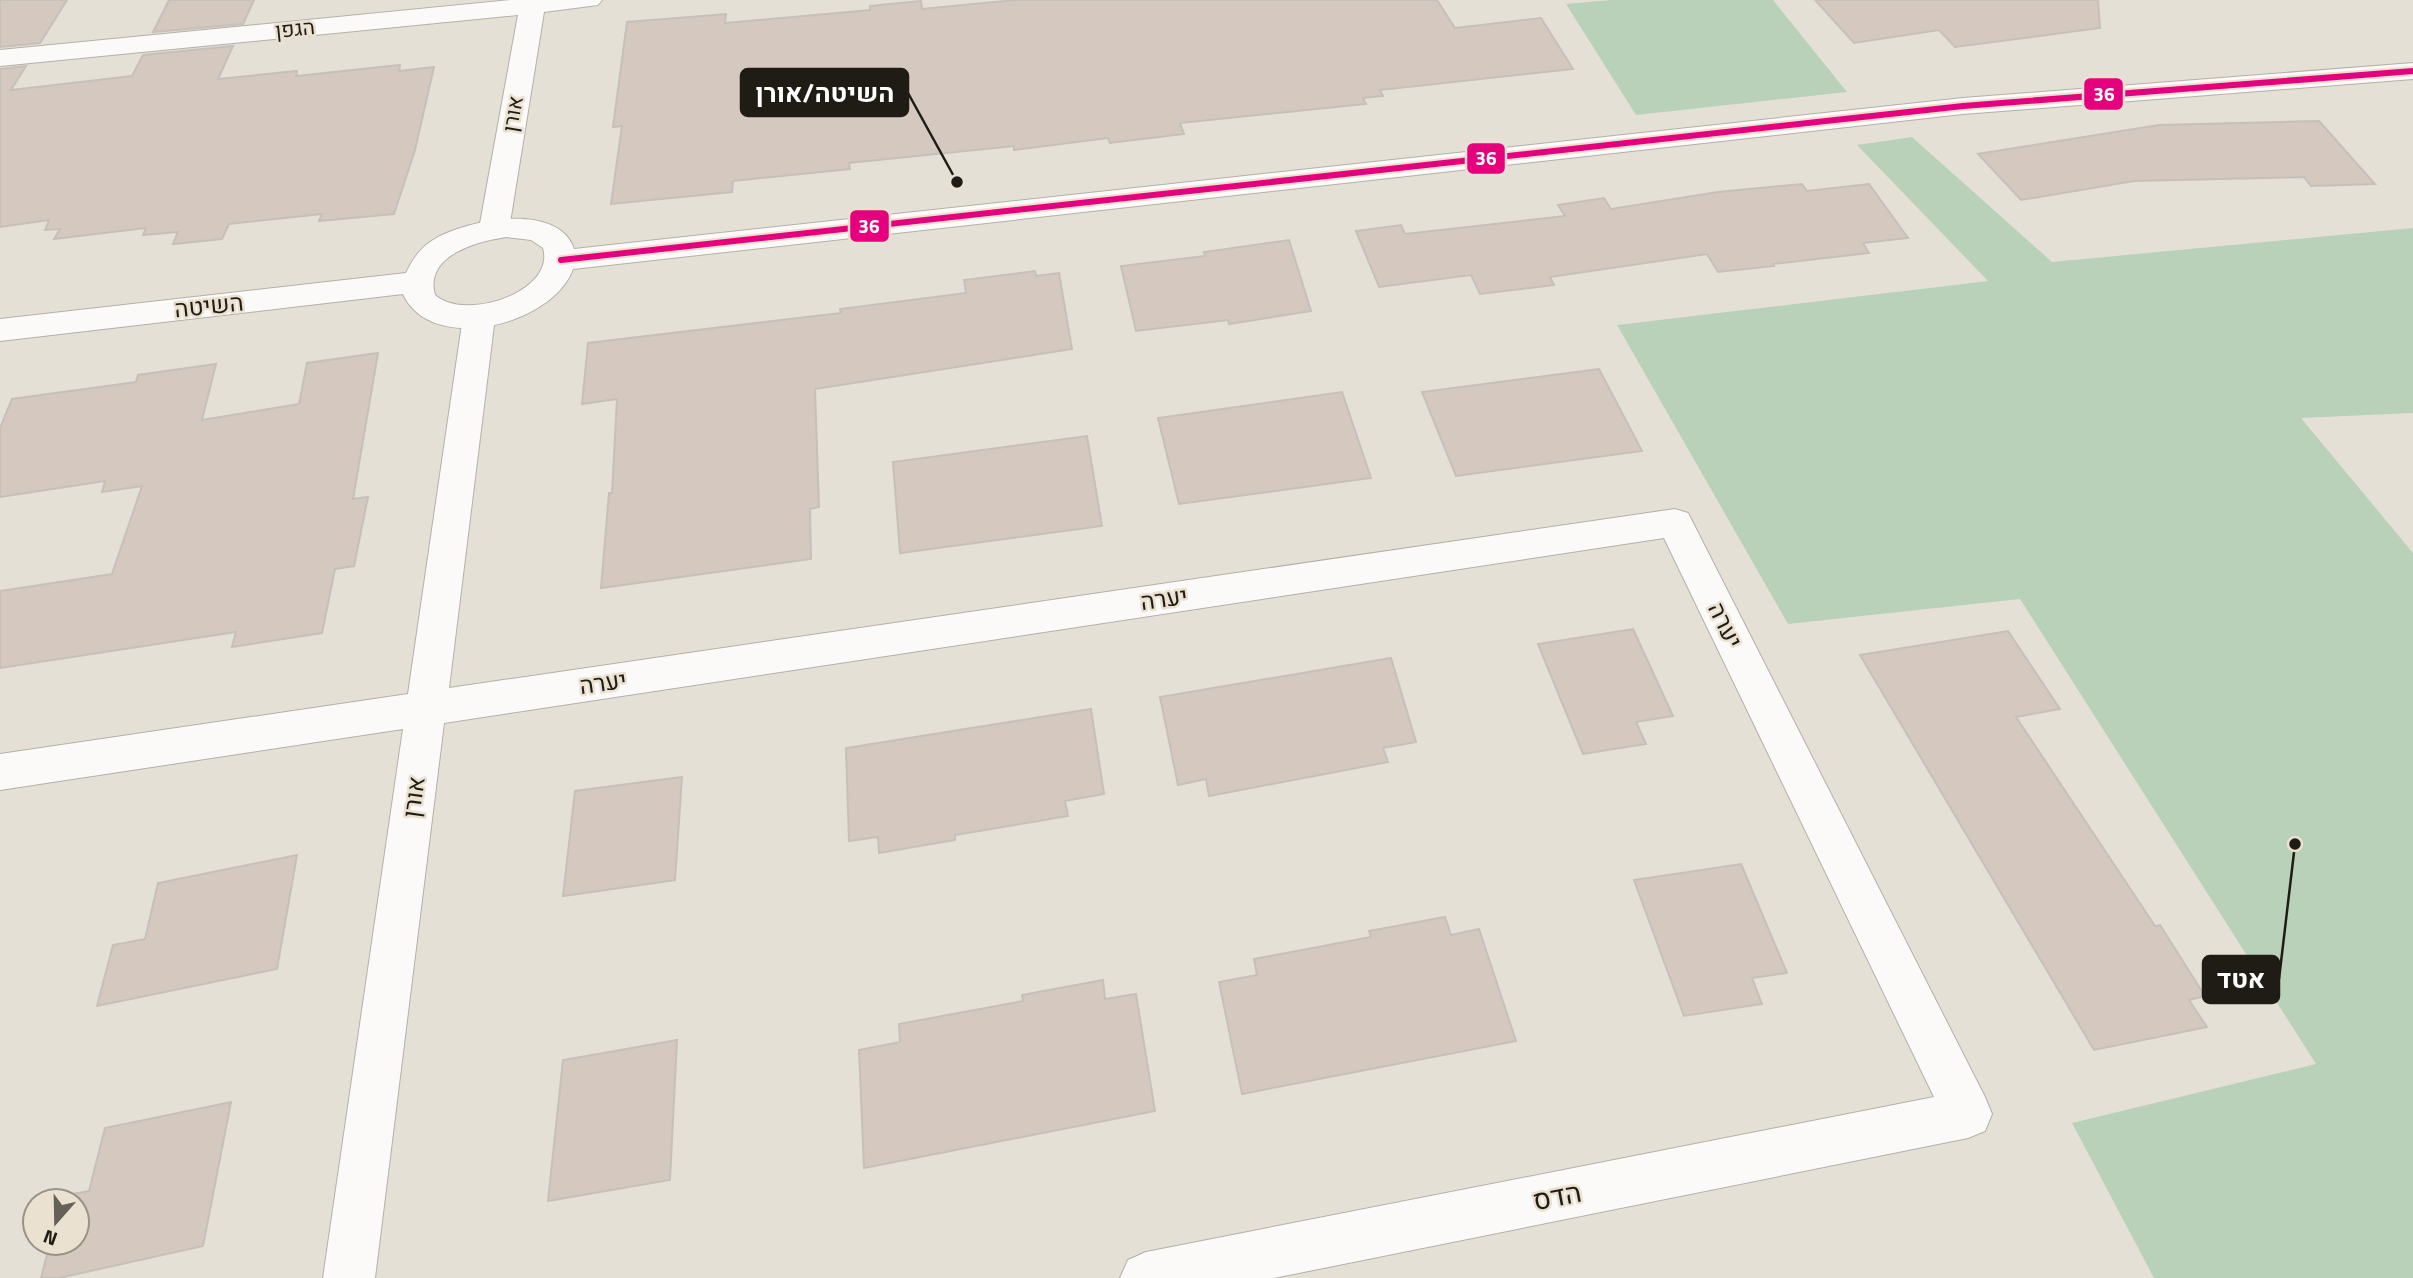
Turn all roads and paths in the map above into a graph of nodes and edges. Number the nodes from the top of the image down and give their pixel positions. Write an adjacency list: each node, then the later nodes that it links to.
1 (589, 0): 2 (street, הגפן)
2 (532, 3): 3 (street, הגפן); 5 (street, אורן)
3 (0, 58)
4 (2413, 71): 6 (street)
5 (494, 229): 6 (street); 7 (street)
6 (561, 260): 8 (street)
7 (417, 282): 8 (street); 9 (street, השיטה)
8 (479, 317): 10 (street, אורן)
9 (0, 330)
10 (426, 709): 11 (street, יערה); 12 (street, יערה); 13 (street, אורן)
11 (0, 772)
12 (1968, 1114): 14 (street, הדס)
13 (349, 1278)
14 (1146, 1278)

